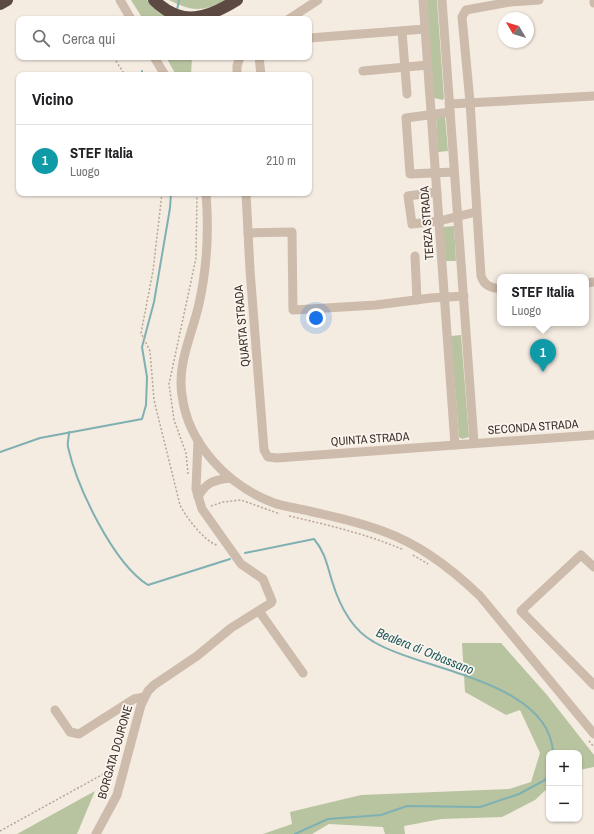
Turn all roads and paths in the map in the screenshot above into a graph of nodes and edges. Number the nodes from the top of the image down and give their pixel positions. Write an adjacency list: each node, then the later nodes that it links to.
1 (7, 0): 11 (highway)
2 (120, 0): 12 (street)
3 (154, 0): 13 (highway)
4 (237, 0): 14 (highway)
5 (318, 0): 15 (street)
6 (423, 0): 16 (street, TERZA STRADA)
7 (442, 0): 33 (street)
8 (538, 0): 32 (street)
9 (594, 0): 10 (street)
10 (594, 3)
11 (0, 4)
12 (129, 16)
13 (182, 16)
14 (205, 16)
15 (294, 16)
16 (425, 29): 17 (street); 23 (street, TERZA STRADA)
17 (402, 31): 18 (street); 24 (street)
18 (312, 38)
19 (156, 60): 27 (street)
20 (239, 60): 28 (street)
21 (259, 60): 29 (street)
22 (116, 61): 26 (path)
23 (428, 65): 24 (street); 34 (street, TERZA STRADA)
24 (406, 68): 25 (street); 30 (street)
25 (363, 70)
26 (123, 72)
27 (163, 72)
28 (237, 72)
29 (261, 72)
30 (407, 94)
31 (594, 96): 32 (street)
32 (470, 102): 33 (street); 41 (street)
33 (450, 108): 34 (street); 35 (street)
34 (431, 114): 36 (street, TERZA STRADA); 36 (street)
35 (454, 172): 36 (street); 42 (street)
36 (435, 173): 37 (street, TERZA STRADA)
37 (437, 192): 43 (street, TERZA STRADA); 43 (street)
38 (162, 196): 58 (path)
39 (206, 196): 51 (street)
40 (246, 196): 44 (street, QUARTA STRADA)
41 (476, 212): 42 (street); 46 (street)
42 (458, 217): 43 (street); 47 (street)
43 (439, 221): 48 (street, TERZA STRADA)
44 (248, 233): 49 (street); 54 (street, QUARTA STRADA)
45 (415, 256): 49 (street)
46 (497, 288)
47 (464, 296): 48 (street); 52 (street)
48 (445, 297): 49 (street); 53 (street, TERZA STRADA)
49 (417, 300)
50 (594, 435): 52 (street, SECONDA STRADA)
51 (198, 440): 55 (street); 56 (street, BORGATA DOJRONE)
52 (474, 443): 53 (street, QUINTA STRADA)
53 (455, 445): 54 (street, QUINTA STRADA)
54 (268, 457)
55 (230, 478): 56 (street); 66 (street)
56 (198, 497): 57 (street, BORGATA DOJRONE)
57 (202, 509): 58 (street, BORGATA DOJRONE); 59 (path)
58 (226, 545): 61 (street, BORGATA DOJRONE)
59 (429, 565)
60 (594, 567): 63 (street)
61 (259, 611): 62 (street); 64 (street, BORGATA DOJRONE)
62 (303, 673)
63 (594, 685)
64 (144, 697): 65 (street, BORGATA DOJRONE); 68 (street, BORGATA DOJRONE)
65 (55, 710)
66 (592, 738): 67 (path)
67 (594, 747)
68 (124, 770): 69 (path); 70 (street, BORGATA DOJRONE)
69 (0, 831)
70 (96, 834)

